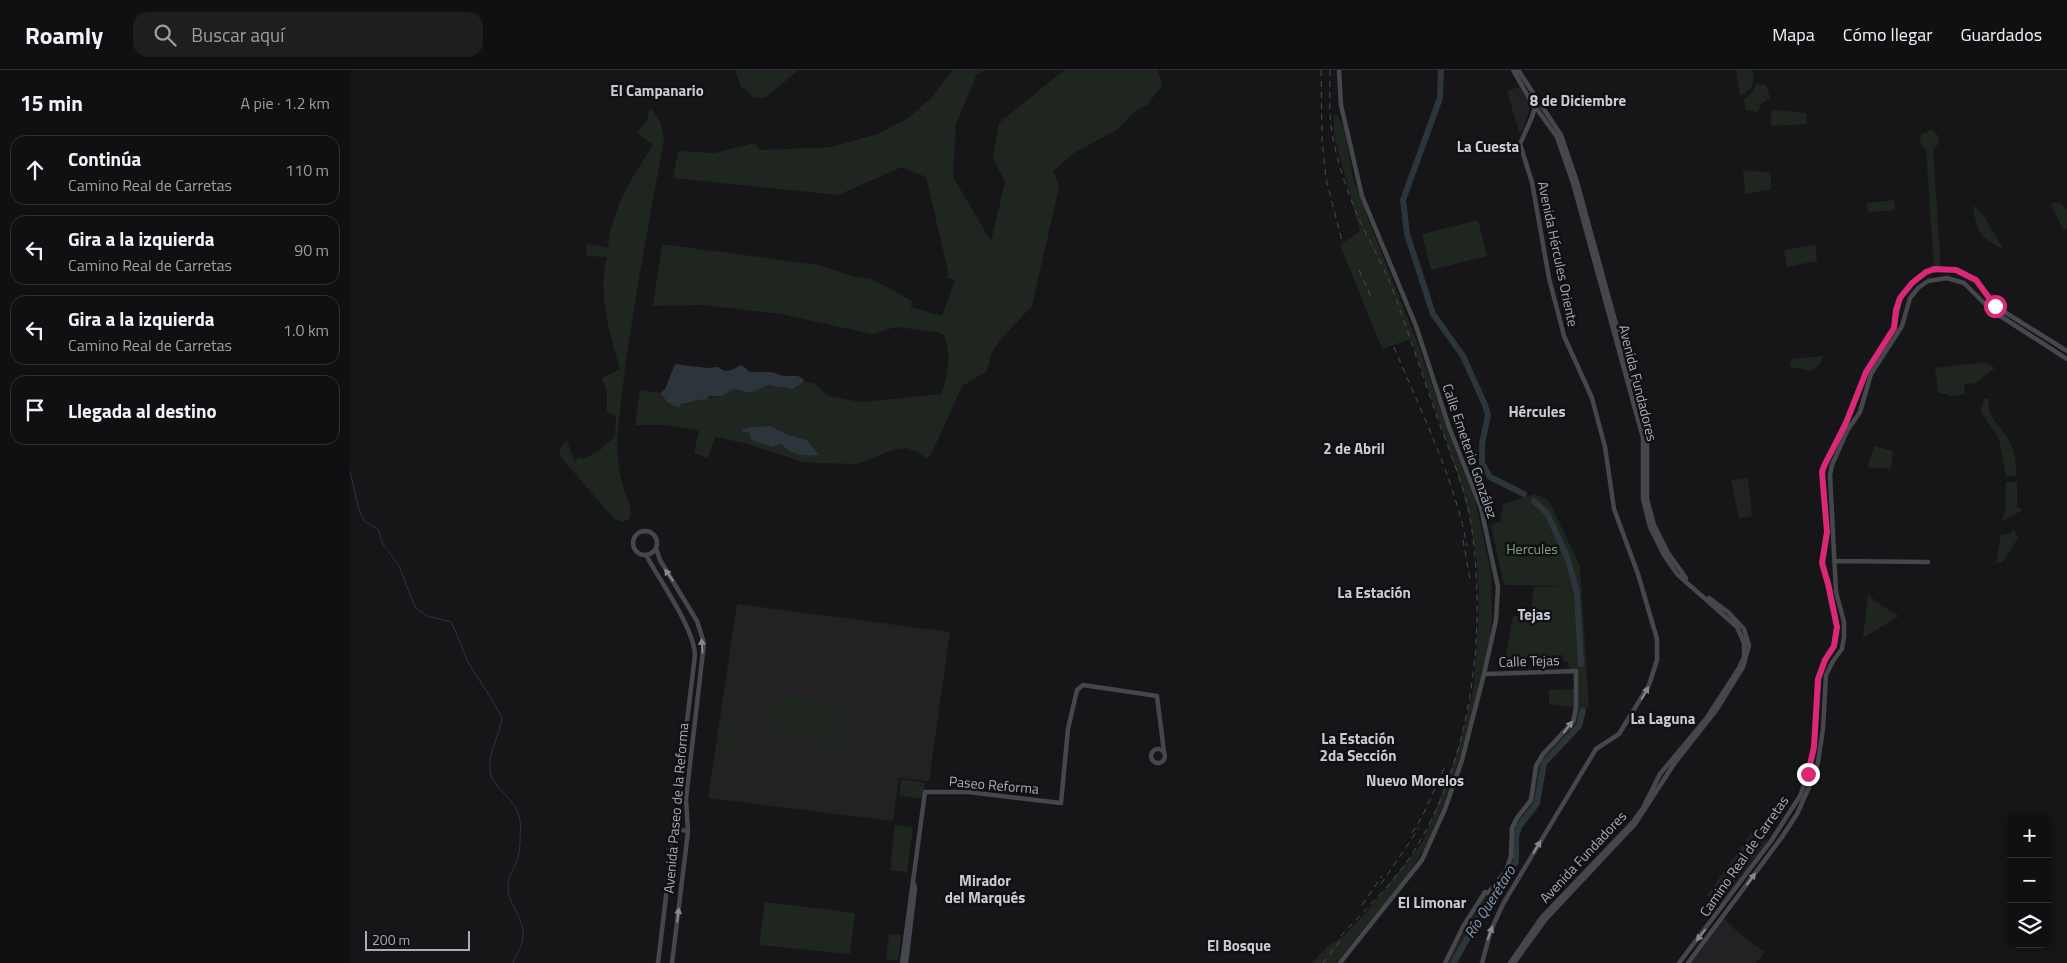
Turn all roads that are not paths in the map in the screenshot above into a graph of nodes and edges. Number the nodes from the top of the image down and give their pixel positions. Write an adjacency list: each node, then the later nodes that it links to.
1 (1339, 70): 26 (street, Calle Emeterio González)
2 (1514, 70): 4 (street, Avenida Fundadores)
3 (1518, 70): 4 (street, Avenida Fundadores)
4 (1536, 102): 5 (street, Avenida Fundadores); 6 (street); 43 (street, Avenida Fundadores)
5 (1544, 117): 6 (street); 42 (street, Avenida Fundadores)
6 (1532, 118): 41 (street, Avenida Hércules Oriente, one-way to 6)
7 (1961, 272): 8 (street, Camino Real de Carretas); 9 (street, Camino Real de Carretas); 10 (street)
8 (1920, 276): 11 (street); 12 (street, Camino Real de Carretas)
9 (1973, 278): 13 (street); 15 (street, Camino Real de Carretas)
10 (1959, 280): 11 (street); 13 (street)
11 (1925, 282): 14 (street, Camino Real de Carretas)
12 (1908, 286): 14 (street); 19 (street, Camino Real de Carretas)
13 (1969, 287): 16 (street)
14 (1914, 293): 20 (street, Camino Real de Carretas)
15 (2067, 351)
16 (2066, 358)
17 (656, 548): 18 (street); 18 (street); 24 (street, Avenida Paseo de la Reforma, one-way to 17)
18 (646, 555): 25 (street, Avenida Paseo de la Reforma)
19 (1822, 559): 20 (street); 23 (street, Camino Real de Carretas)
20 (1834, 559): 21 (street); 22 (street, Camino Real de Carretas)
21 (1928, 562)
22 (1834, 569): 23 (street); 45 (street, Camino Real de Carretas, one-way to 22)
23 (1823, 570): 44 (street, Camino Real de Carretas, one-way to 44)
24 (681, 592): 25 (street); 28 (street, Avenida Paseo de la Reforma, one-way to 24)
25 (670, 598): 27 (street, Avenida Paseo de la Reforma)
26 (1484, 674): 39 (street, Calle Emeterio González); 40 (street, Calle Tejas, one-way to 26)
27 (691, 693): 28 (street); 32 (street, Avenida Paseo de la Reforma)
28 (698, 694): 33 (street, Avenida Paseo de la Reforma)
29 (1162, 736): 30 (street); 31 (street); 34 (street, Paseo Reforma)
30 (1158, 748): 31 (street); 31 (street)
31 (1164, 752)
32 (673, 832): 33 (street); 35 (street, Avenida Paseo de la Reforma)
33 (688, 832): 36 (street, Avenida Paseo de la Reforma, one-way to 33)
34 (914, 882): 37 (street); 38 (street)
35 (658, 963)
36 (672, 963)
37 (902, 963)
38 (906, 963)
39 (1340, 963)
40 (1445, 963)
41 (1482, 963)
42 (1510, 963)
43 (1514, 963)
44 (1679, 963)
45 (1688, 963)

